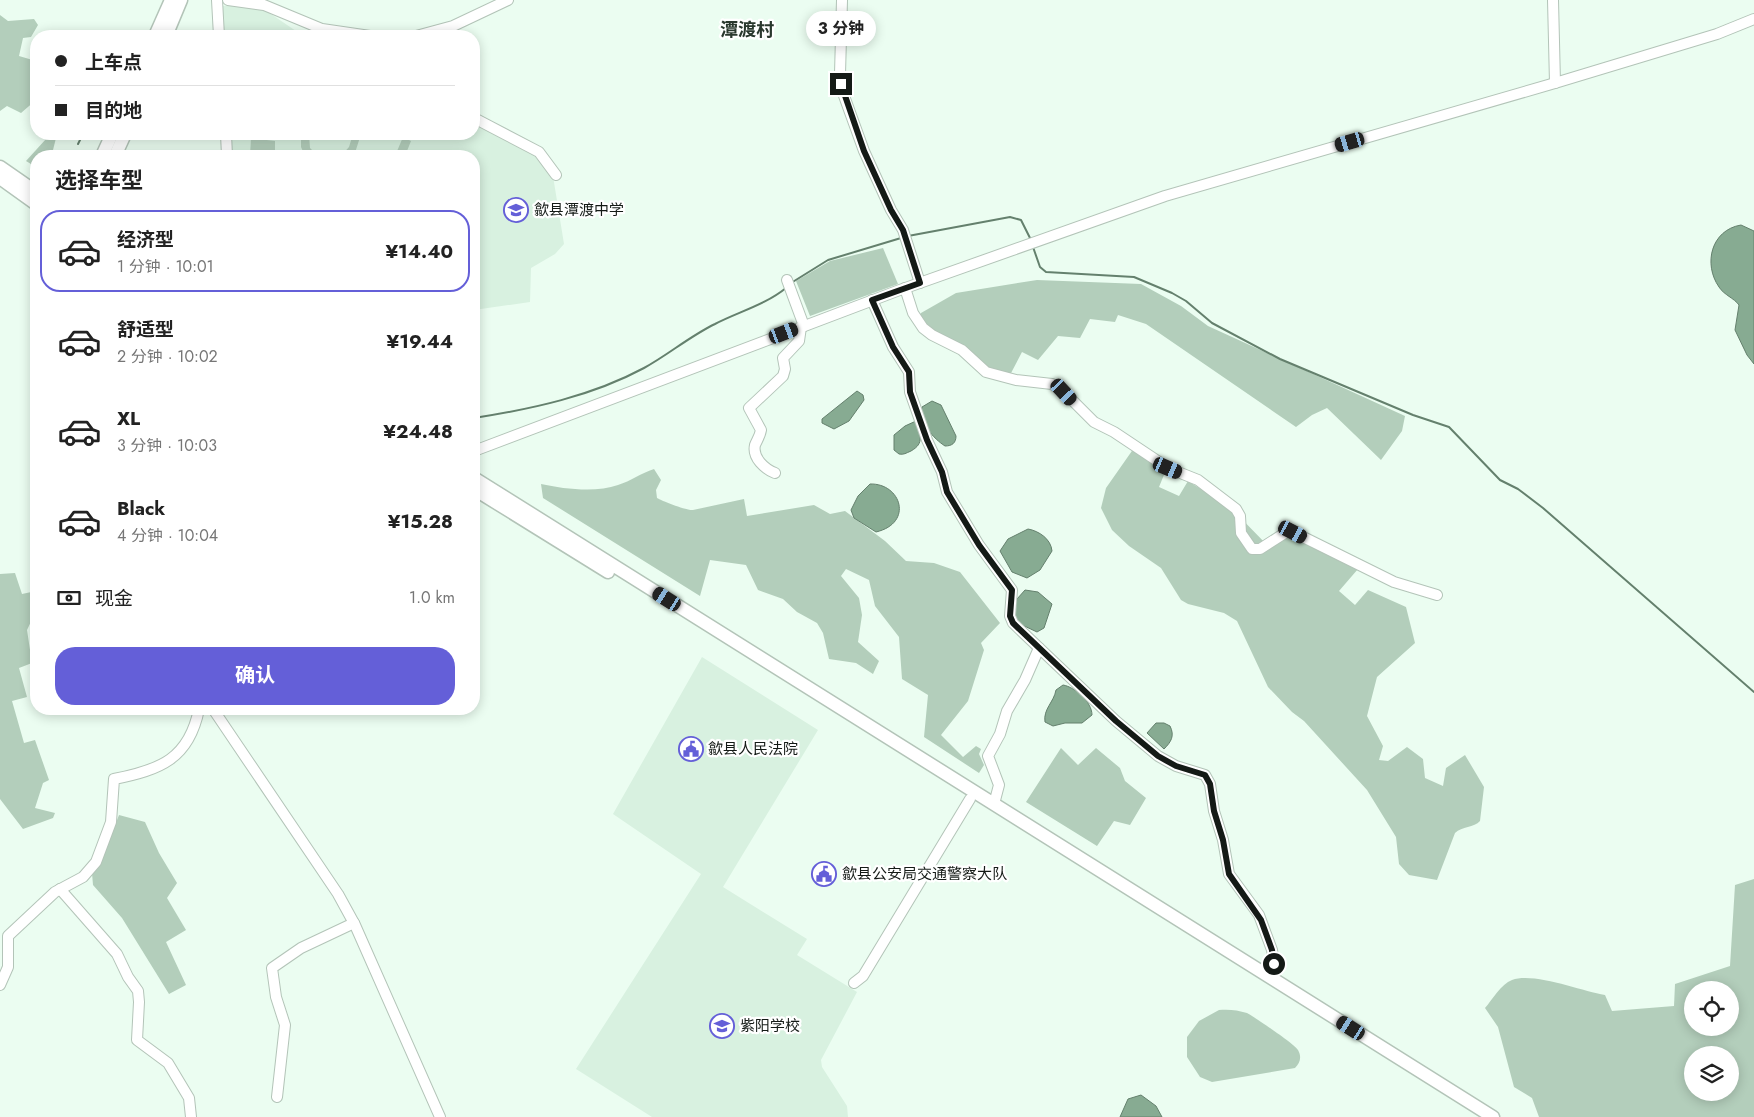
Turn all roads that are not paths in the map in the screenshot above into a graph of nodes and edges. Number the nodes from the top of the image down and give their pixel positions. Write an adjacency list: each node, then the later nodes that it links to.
1 (217, 0): 10 (street)
2 (228, 0): 11 (street)
3 (508, 0): 12 (street)
4 (842, 0): 21 (street)
5 (1553, 0): 13 (street)
6 (175, 3): 8 (main road); 9 (main road)
7 (1754, 18): 13 (street)
8 (159, 30)
9 (168, 30)
10 (220, 30)
11 (329, 30)
12 (440, 30)
13 (1555, 83): 21 (street)
14 (480, 121): 16 (street)
15 (0, 166): 18 (main road)
16 (556, 175)
17 (0, 178): 19 (main road)
18 (30, 188)
19 (30, 200)
20 (787, 280): 24 (street)
21 (920, 283): 22 (street)
22 (906, 288): 23 (street); 29 (street)
23 (872, 300): 24 (street); 30 (street)
24 (803, 326): 25 (street); 26 (street)
25 (480, 449)
26 (775, 473)
27 (480, 482): 34 (main road)
28 (480, 493): 33 (main road)
29 (1437, 595)
30 (1039, 648): 34 (street); 37 (street)
31 (196, 715): 35 (street)
32 (217, 715): 36 (street)
33 (970, 799): 38 (street); 43 (main road)
34 (994, 804): 37 (main road)
35 (60, 889): 39 (street); 41 (street)
36 (354, 924): 40 (street); 42 (street)
37 (1271, 977): 44 (main road)
38 (854, 984)
39 (0, 985)
40 (277, 1097)
41 (191, 1117)
42 (440, 1117)
43 (1476, 1117)
44 (1492, 1117)

